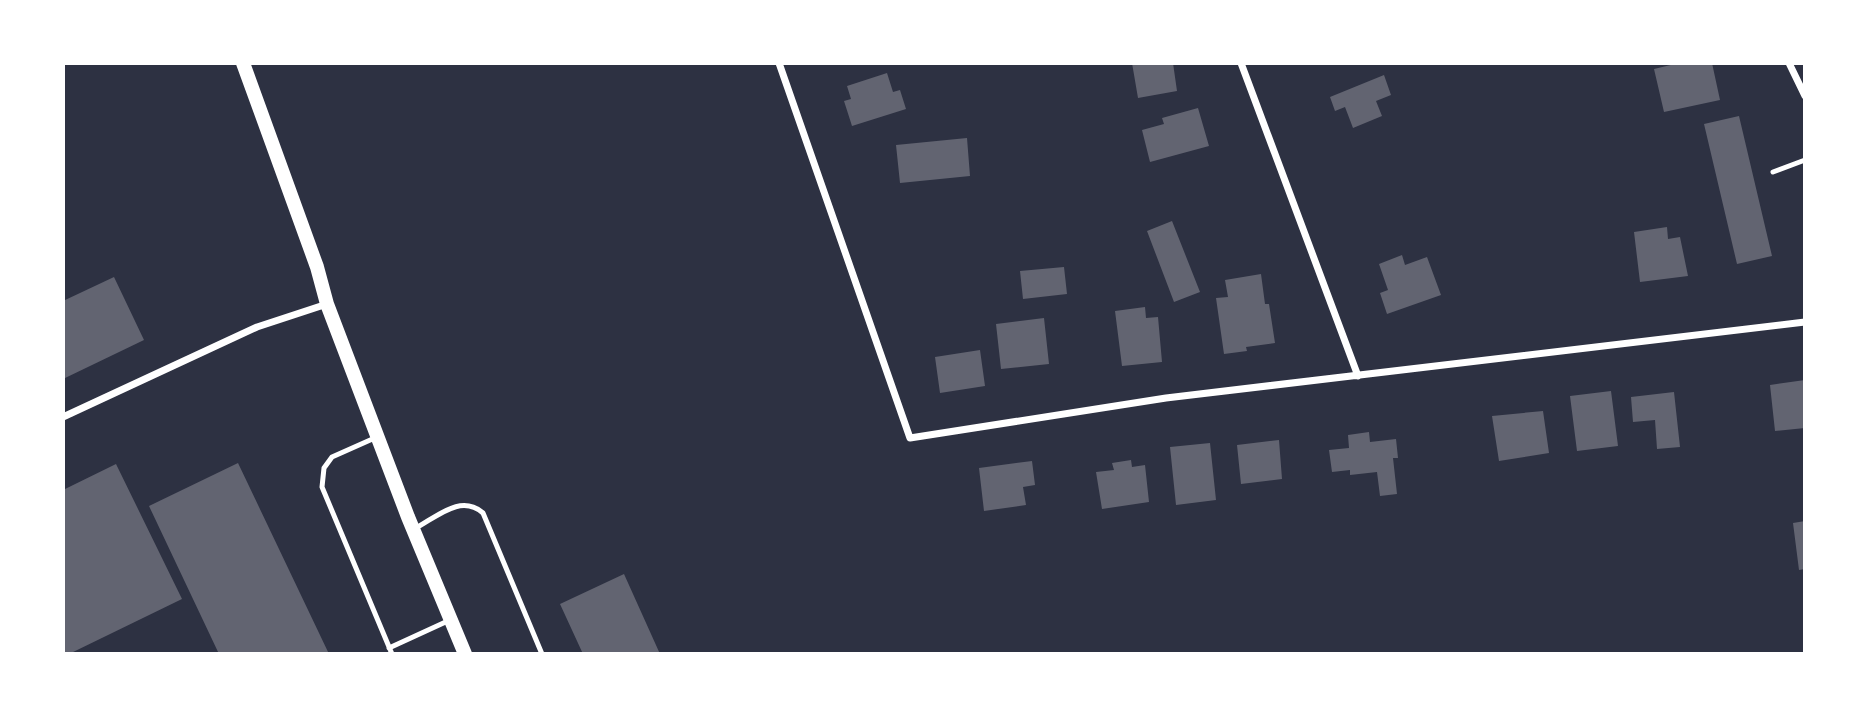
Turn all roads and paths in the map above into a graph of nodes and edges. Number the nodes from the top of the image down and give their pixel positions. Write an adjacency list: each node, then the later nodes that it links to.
1 (243, 63): 8 (main road)
2 (779, 63): 10 (street)
3 (1241, 63): 10 (street)
4 (1789, 63): 5 (street)
5 (1805, 96)
6 (1805, 160): 7 (lane)
7 (1773, 172)
8 (327, 304): 11 (street); 12 (main road)
9 (1805, 322): 10 (street)
10 (1358, 376)
11 (63, 417)
12 (377, 437): 13 (main road); 15 (lane)
13 (413, 529): 14 (main road); 17 (lane)
14 (451, 620): 15 (lane); 16 (main road)
15 (391, 651)
16 (465, 654)
17 (542, 654)

